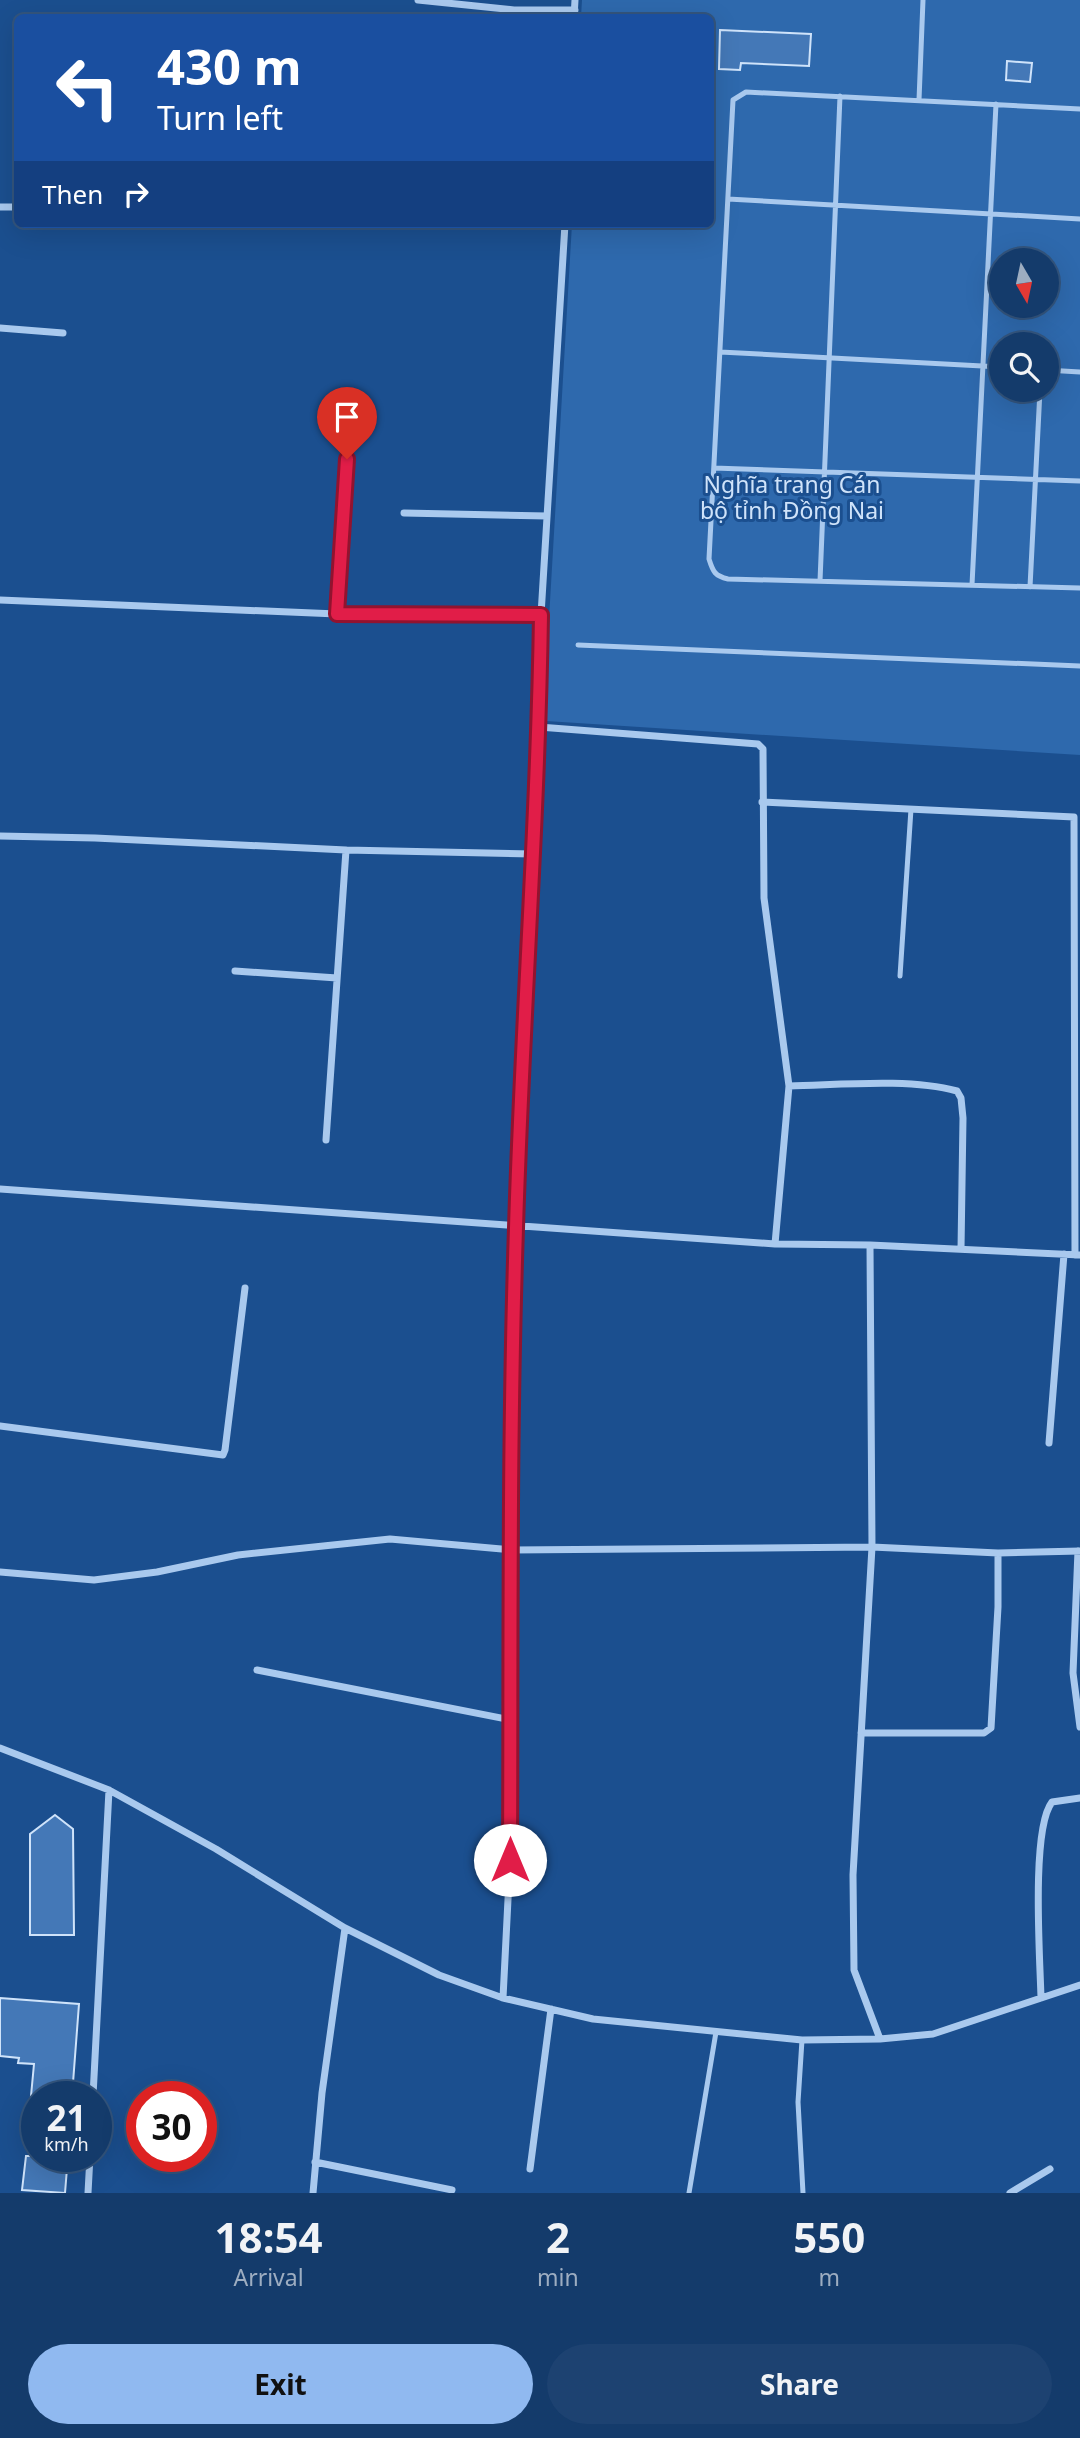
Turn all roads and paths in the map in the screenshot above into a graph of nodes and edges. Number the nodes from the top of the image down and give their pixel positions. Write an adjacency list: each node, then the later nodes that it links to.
1 (418, 0): 4 (street)
2 (575, 0): 4 (street)
3 (923, 0): 6 (lane)
4 (575, 14)
5 (840, 96): 6 (lane); 9 (lane); 10 (lane)
6 (919, 100): 7 (lane)
7 (996, 104): 8 (lane); 11 (lane)
8 (1080, 109)
9 (728, 199): 10 (lane); 16 (lane)
10 (835, 204): 11 (lane); 17 (lane)
11 (990, 215): 12 (lane); 18 (lane)
12 (1080, 219)
13 (565, 228): 30 (street)
14 (0, 328): 15 (street)
15 (63, 333)
16 (720, 352): 17 (lane); 24 (lane)
17 (828, 358): 18 (lane); 25 (lane)
18 (983, 366): 19 (lane); 26 (lane)
19 (989, 367)
20 (1059, 371): 21 (lane)
21 (1080, 372)
22 (1039, 402): 27 (lane)
23 (350, 407): 36 (street)
24 (714, 468): 25 (lane); 31 (lane)
25 (823, 472): 26 (lane); 31 (lane)
26 (977, 477): 27 (lane); 32 (lane)
27 (1035, 480): 28 (lane); 33 (lane)
28 (1080, 481)
29 (404, 513): 30 (street)
30 (547, 516): 37 (street)
31 (820, 581): 32 (lane)
32 (972, 585): 33 (lane)
33 (1030, 587): 34 (lane)
34 (1080, 588)
35 (0, 600): 36 (street)
36 (337, 614): 37 (street)
37 (541, 615): 40 (street)
38 (578, 645): 39 (lane)
39 (1080, 666)
40 (539, 727): 41 (street); 46 (street)
41 (762, 802): 42 (street); 50 (street)
42 (911, 810): 43 (street); 48 (lane)
43 (1077, 824): 58 (street)
44 (0, 836): 45 (street)
45 (345, 850): 46 (street); 49 (street)
46 (532, 853): 53 (street)
47 (235, 971): 49 (street)
48 (900, 976)
49 (337, 978): 51 (street)
50 (789, 1086): 54 (street); 56 (street)
51 (326, 1140)
52 (0, 1189): 53 (street)
53 (516, 1226): 54 (street); 63 (street)
54 (775, 1244): 55 (street)
55 (870, 1245): 56 (street); 62 (street)
56 (961, 1249): 57 (street)
57 (1064, 1254): 58 (street); 61 (street)
58 (1077, 1255)
59 (245, 1289): 60 (street)
60 (0, 1426)
61 (1049, 1443)
62 (872, 1547): 63 (street); 65 (street); 70 (street)
63 (512, 1550): 66 (street); 68 (street)
64 (1079, 1551): 65 (street); 69 (street)
65 (998, 1553): 70 (street)
66 (0, 1572)
67 (257, 1671): 68 (street)
68 (511, 1720): 76 (street)
69 (1080, 1727)
70 (861, 1733): 80 (street)
71 (0, 1748): 72 (street)
72 (109, 1790): 74 (street); 82 (street)
73 (1080, 1798): 77 (street)
74 (345, 1928): 76 (street); 83 (street)
75 (1080, 1985): 77 (street)
76 (503, 1998): 78 (street)
77 (1041, 1998): 80 (street)
78 (551, 2009): 79 (street); 84 (street)
79 (716, 2032): 81 (street); 90 (lane)
80 (880, 2039): 81 (street)
81 (802, 2040): 91 (lane)
82 (94, 2081)
83 (315, 2162): 87 (street); 89 (street)
84 (530, 2169)
85 (1050, 2169): 92 (street)
86 (89, 2172): 88 (street)
87 (452, 2190)
88 (88, 2193)
89 (313, 2193)
90 (689, 2193)
91 (803, 2193)
92 (1010, 2193)

